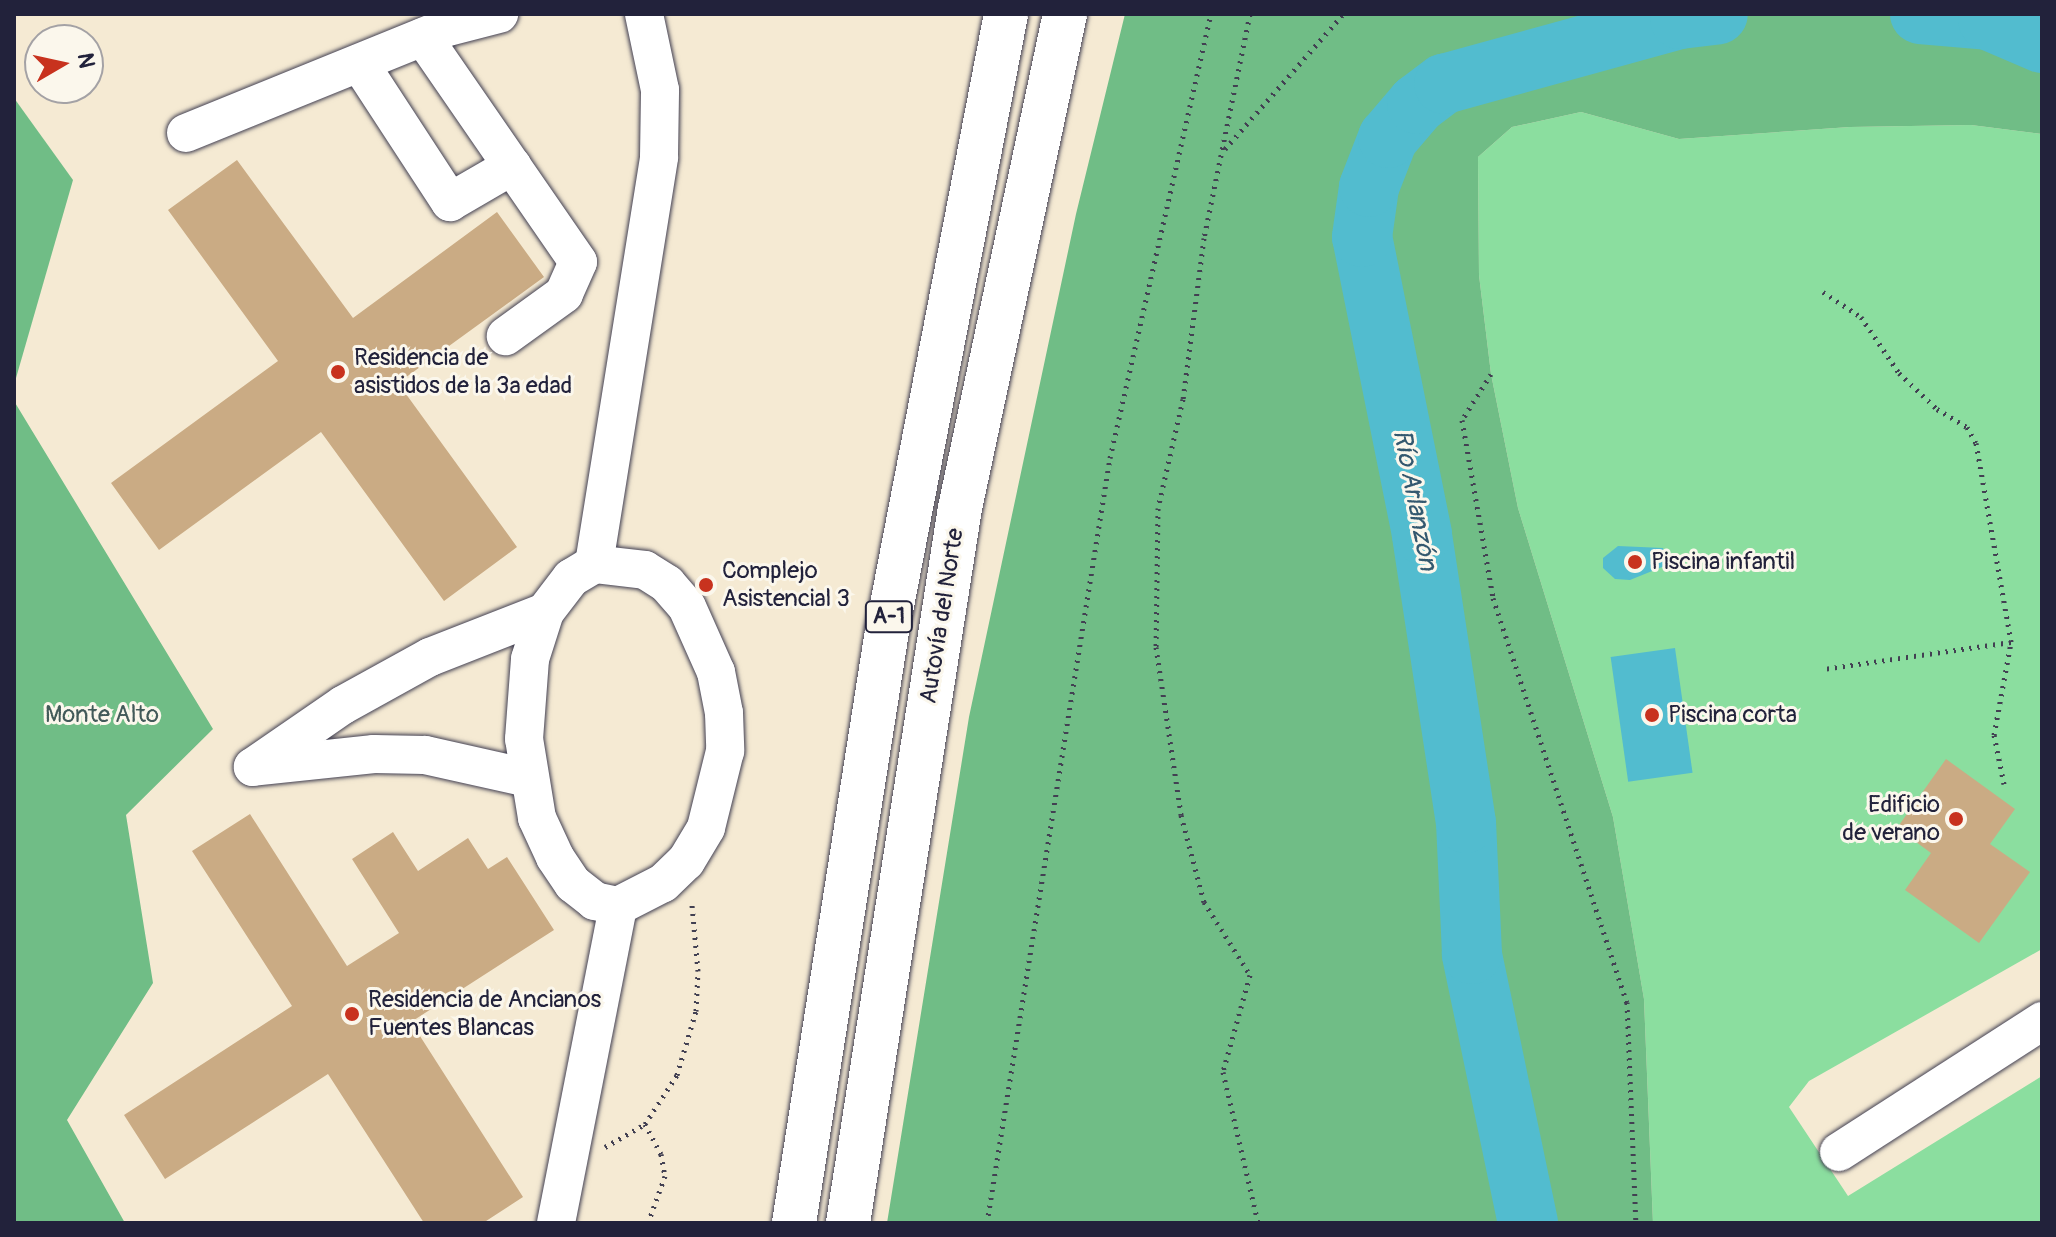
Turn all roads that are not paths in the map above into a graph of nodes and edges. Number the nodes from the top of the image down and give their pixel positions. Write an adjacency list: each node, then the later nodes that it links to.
1 (499, 14): 5 (lane)
2 (644, 14): 10 (lane)
3 (1006, 14): 17 (highway, Autovía del Norte / A-1)
4 (1065, 14): 18 (highway, Autovía del Norte / A-1)
5 (423, 37): 6 (lane); 8 (lane)
6 (360, 64): 7 (lane); 8 (lane)
7 (186, 133)
8 (512, 166): 9 (lane)
9 (506, 336)
10 (594, 564): 11 (lane); 13 (lane)
11 (545, 612): 12 (lane); 12 (lane)
12 (528, 778): 13 (lane)
13 (618, 906): 16 (lane)
14 (2042, 1021): 15 (lane)
15 (1839, 1152)
16 (556, 1223)
17 (794, 1223)
18 (848, 1223)

